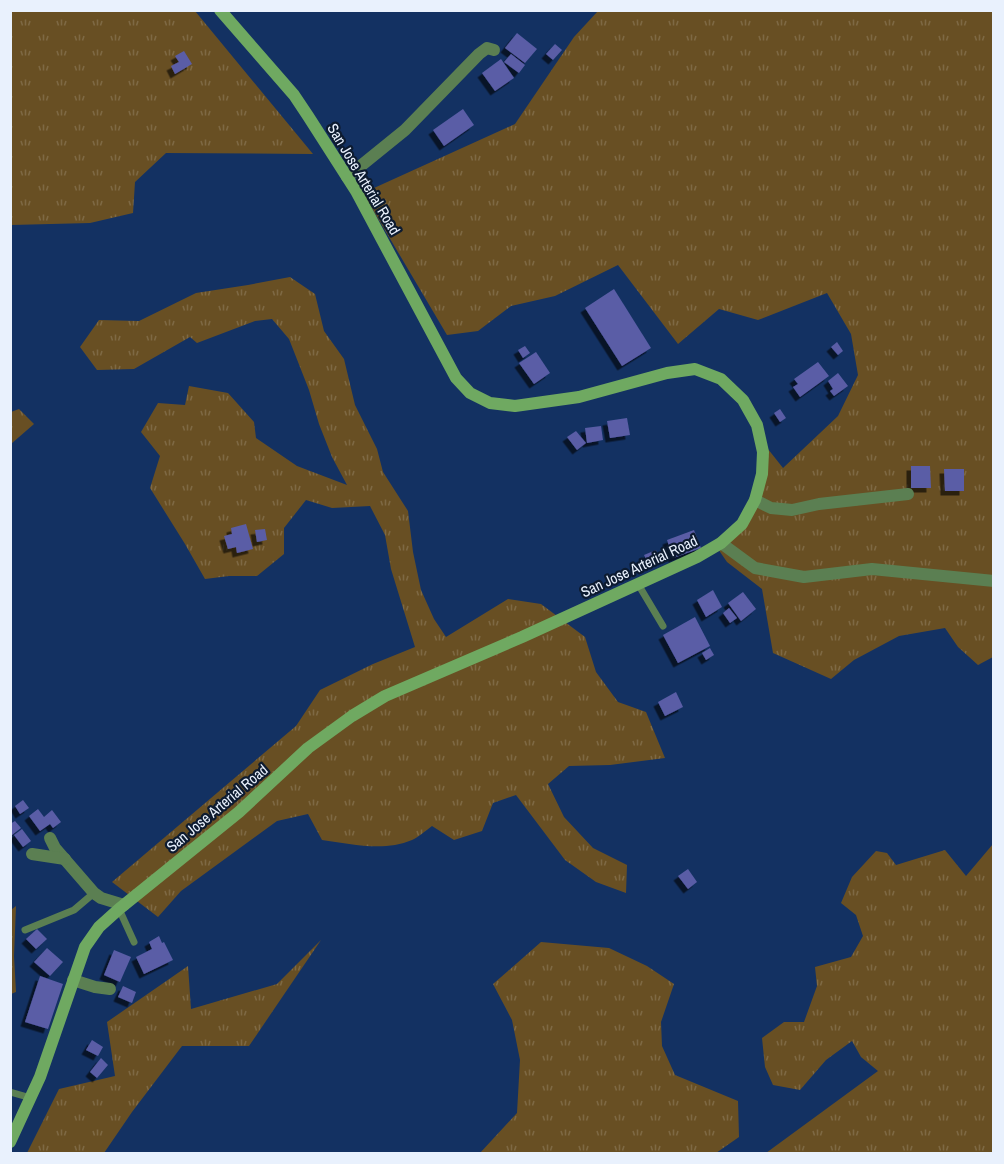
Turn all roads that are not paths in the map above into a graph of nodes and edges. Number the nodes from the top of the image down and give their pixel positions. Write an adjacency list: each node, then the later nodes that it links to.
1 (222, 11): 3 (main road, San Jose Arterial Road)
2 (494, 50): 3 (street)
3 (347, 177): 5 (main road, San Jose Arterial Road)
4 (908, 494): 5 (street)
5 (754, 500): 6 (main road, San Jose Arterial Road)
6 (721, 543): 7 (street); 8 (main road, San Jose Arterial Road)
7 (993, 581)
8 (638, 584): 9 (lane); 14 (main road, San Jose Arterial Road)
9 (663, 626)
10 (50, 838): 12 (street)
11 (32, 854): 12 (street)
12 (65, 859): 13 (street)
13 (94, 893): 14 (street); 15 (lane)
14 (121, 907): 16 (lane); 17 (main road, San Jose Arterial Road)
15 (25, 930)
16 (134, 942)
17 (74, 980): 18 (street); 20 (main road, San Jose Arterial Road)
18 (110, 989)
19 (10, 1092): 20 (lane)
20 (31, 1098): 21 (main road, San Jose Arterial Road)
21 (10, 1142)

